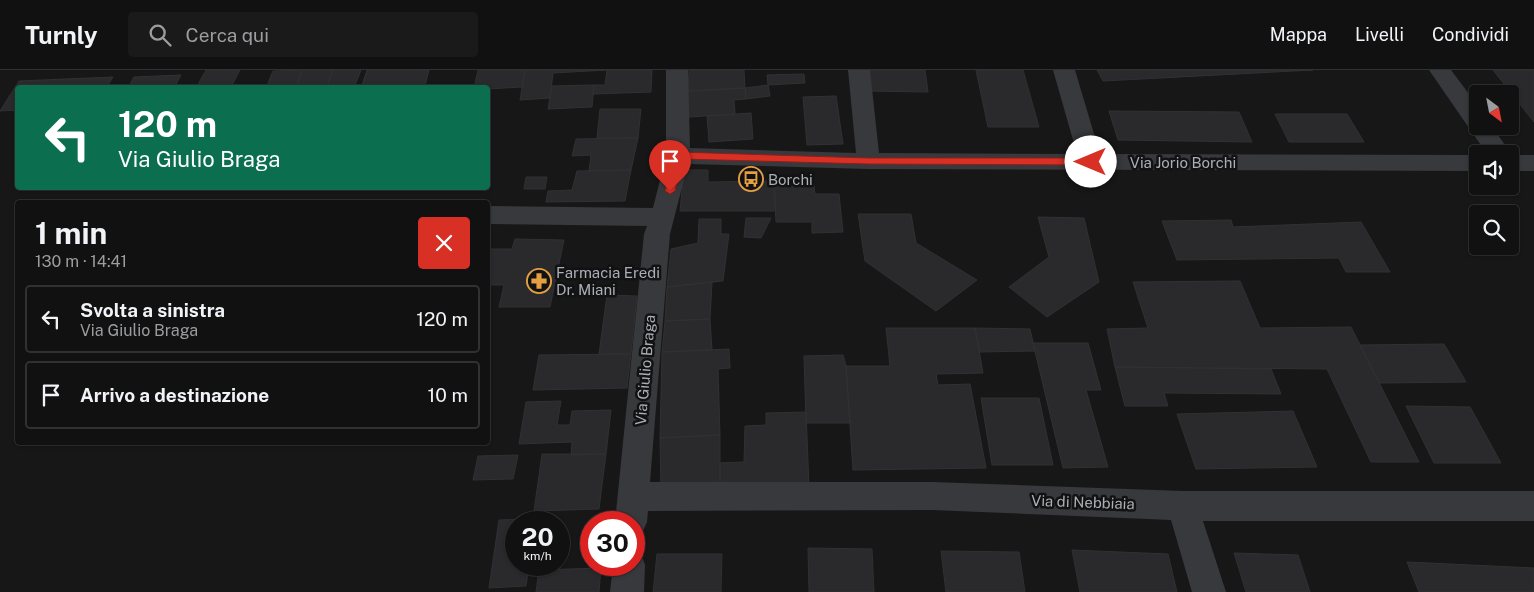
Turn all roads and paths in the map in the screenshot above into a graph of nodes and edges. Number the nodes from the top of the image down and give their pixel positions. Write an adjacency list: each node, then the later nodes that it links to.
1 (677, 70): 6 (street, Via Giulio Braga)
2 (859, 70): 7 (street)
3 (1064, 70): 9 (street)
4 (1440, 70): 5 (street)
5 (1469, 110)
6 (678, 156): 7 (street, Via Jorio Borchi); 13 (street, Via Giulio Braga)
7 (868, 161): 9 (street, Via Jorio Borchi)
8 (1469, 161): 9 (street, Via Jorio Borchi)
9 (1091, 162)
10 (1519, 162): 11 (street)
11 (1534, 163)
12 (490, 216): 13 (street)
13 (661, 217): 16 (street, Via Giulio Braga)
14 (1183, 506): 15 (street, Via di Nebbiaia); 16 (street, Via di Nebbiaia); 19 (street)
15 (1534, 506)
16 (632, 510)
17 (628, 576): 18 (street)
18 (627, 592)
19 (1209, 592)

